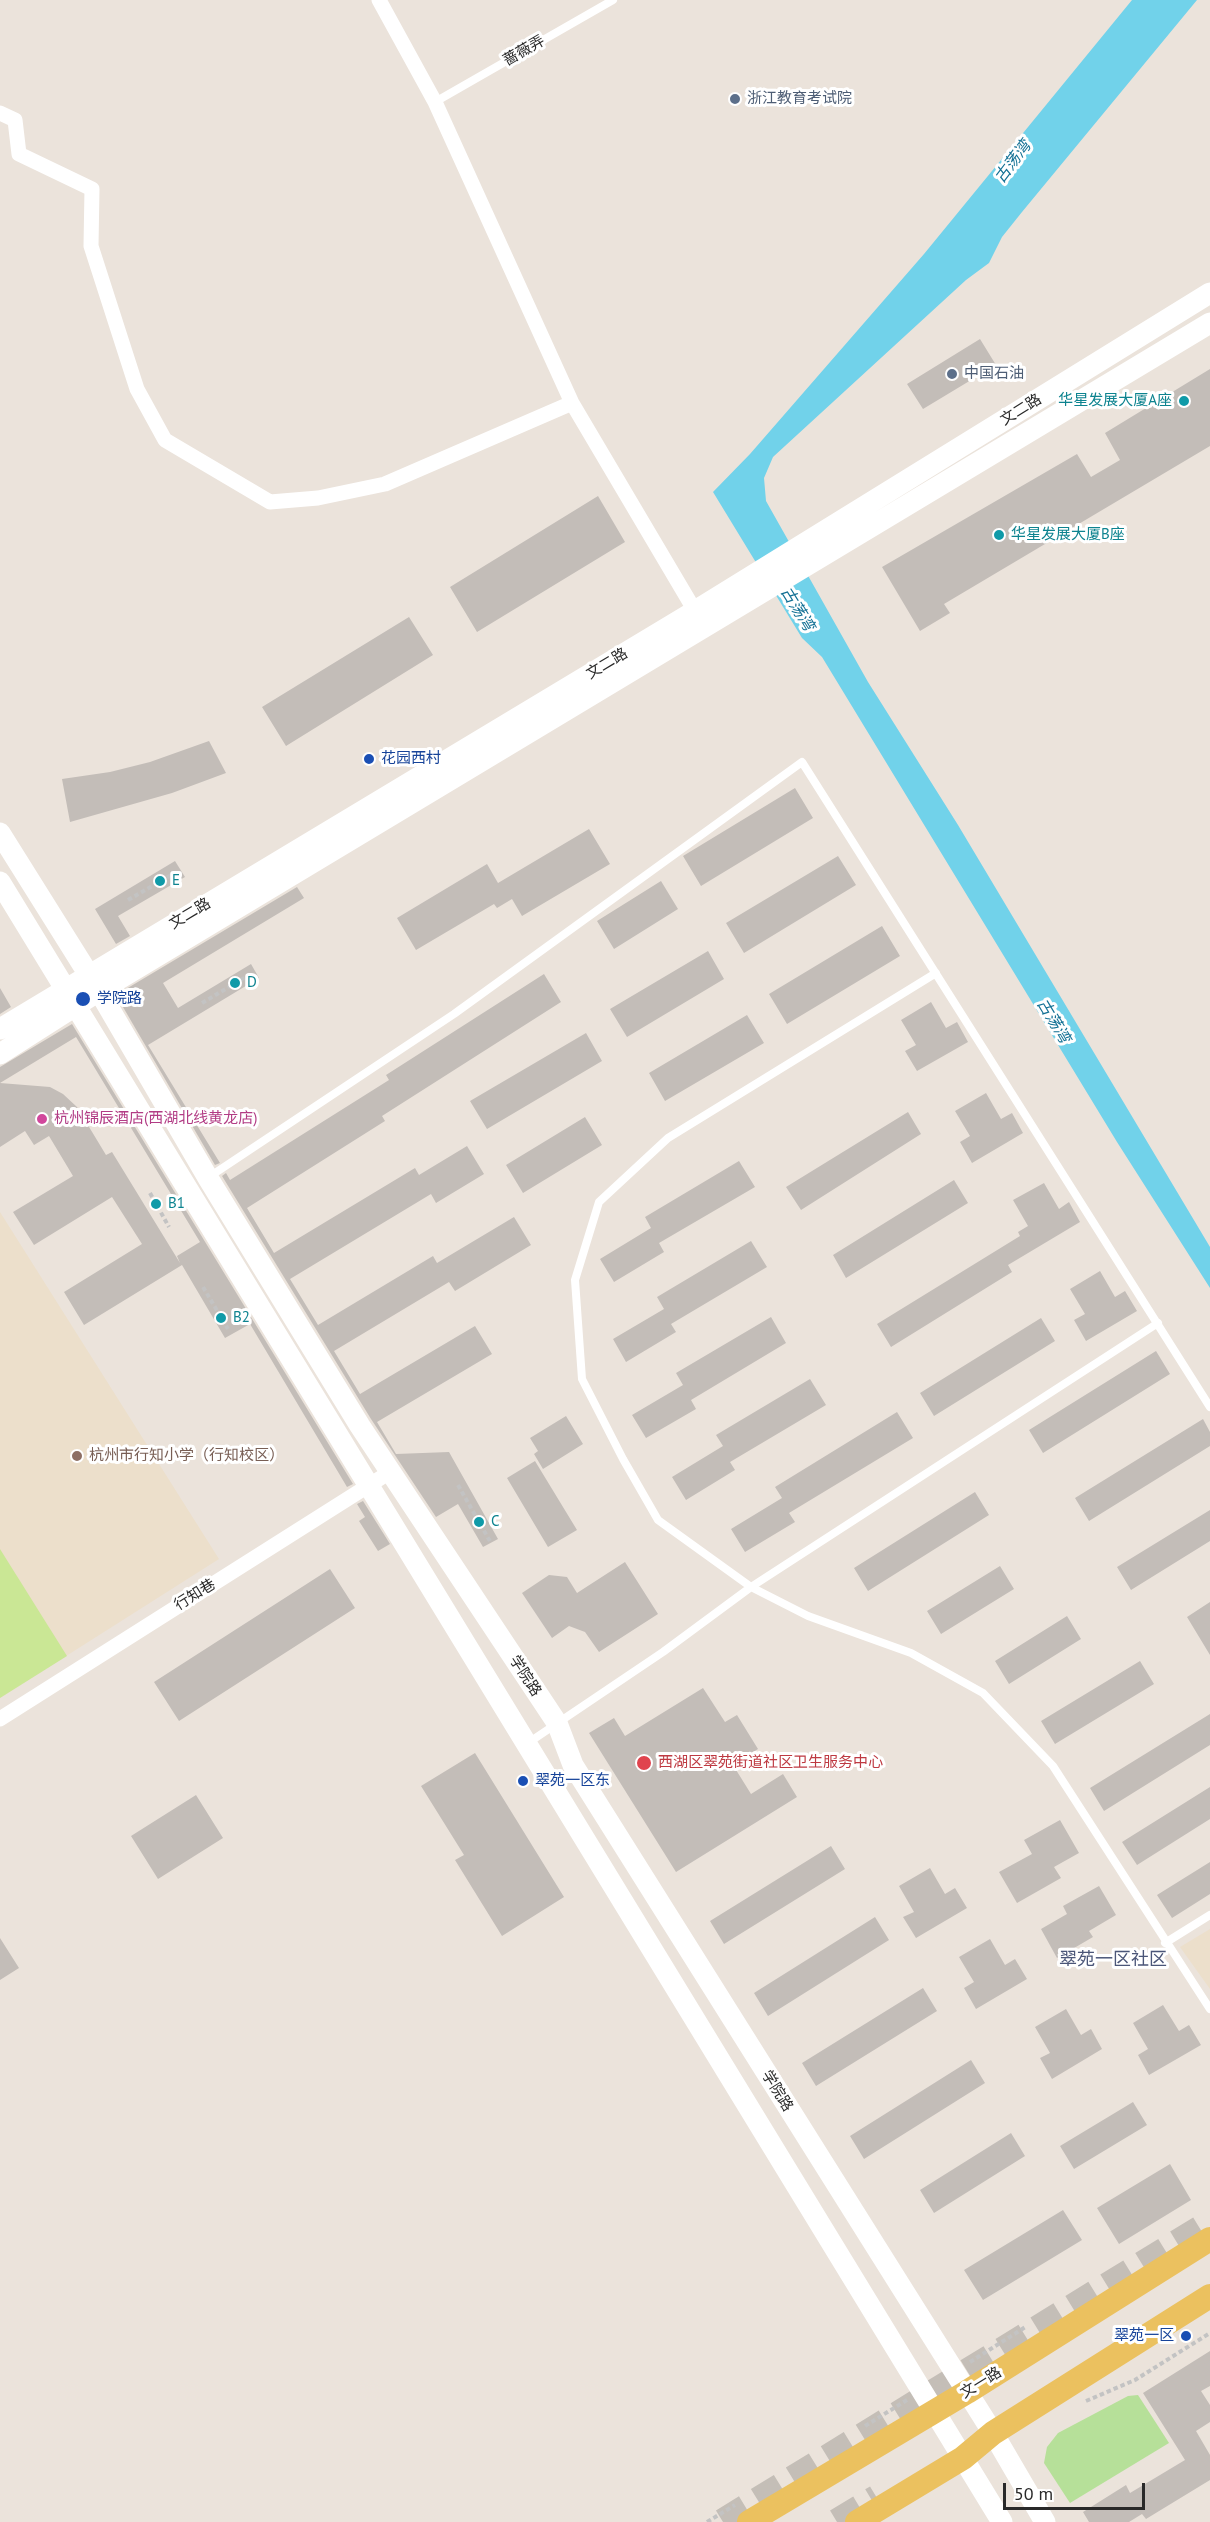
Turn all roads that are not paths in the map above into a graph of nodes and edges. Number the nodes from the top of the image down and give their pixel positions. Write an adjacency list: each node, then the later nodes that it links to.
1 (379, 0): 3 (street)
2 (613, 0): 3 (lane, 蔷薇弄)
3 (435, 102): 7 (street)
4 (0, 112): 7 (street)
5 (1210, 293): 8 (main road, 文二路)
6 (1210, 323): 8 (main road, 文二路)
7 (572, 403): 10 (street)
8 (807, 554): 9 (main road, 文二路)
9 (758, 583): 10 (main road, 文二路); 14 (main road, 文二路)
10 (695, 611): 14 (main road, 文二路)
11 (0, 833): 14 (main road, 学院路)
12 (0, 882): 15 (main road, 学院路)
13 (936, 973): 19 (lane); 20 (lane); 24 (lane)
14 (93, 984): 15 (main road, 文二路); 16 (main road, 文二路); 19 (main road, 学院路)
15 (65, 989): 16 (main road, 学院路); 17 (main road, 文二路)
16 (78, 1006): 18 (main road, 文二路); 23 (main road, 学院路)
17 (0, 1029)
18 (0, 1054)
19 (208, 1178): 22 (main road, 学院路)
20 (1158, 1323): 21 (lane); 24 (lane)
21 (1210, 1407)
22 (390, 1472): 23 (street, 行知巷); 26 (main road, 学院路)
23 (369, 1485): 25 (street, 行知巷); 27 (main road, 学院路)
24 (751, 1587): 26 (lane); 29 (lane)
25 (0, 1719)
26 (557, 1723): 27 (lane); 33 (main road, 学院路)
27 (528, 1743): 34 (main road, 学院路)
28 (1210, 1915): 29 (lane)
29 (1165, 1942): 30 (lane)
30 (1210, 2009)
31 (1210, 2239): 33 (main road, 文一路)
32 (1210, 2296): 35 (main road)
33 (967, 2391): 34 (main road, 文一路); 35 (main road, 学院路)
34 (935, 2410): 36 (main road, 学院路); 37 (main road, 文一路)
35 (993, 2433): 36 (main road); 40 (main road, 学院路)
36 (963, 2458): 38 (main road); 39 (main road, 学院路)
37 (749, 2522)
38 (857, 2522)
39 (1002, 2522)
40 (1045, 2522)

